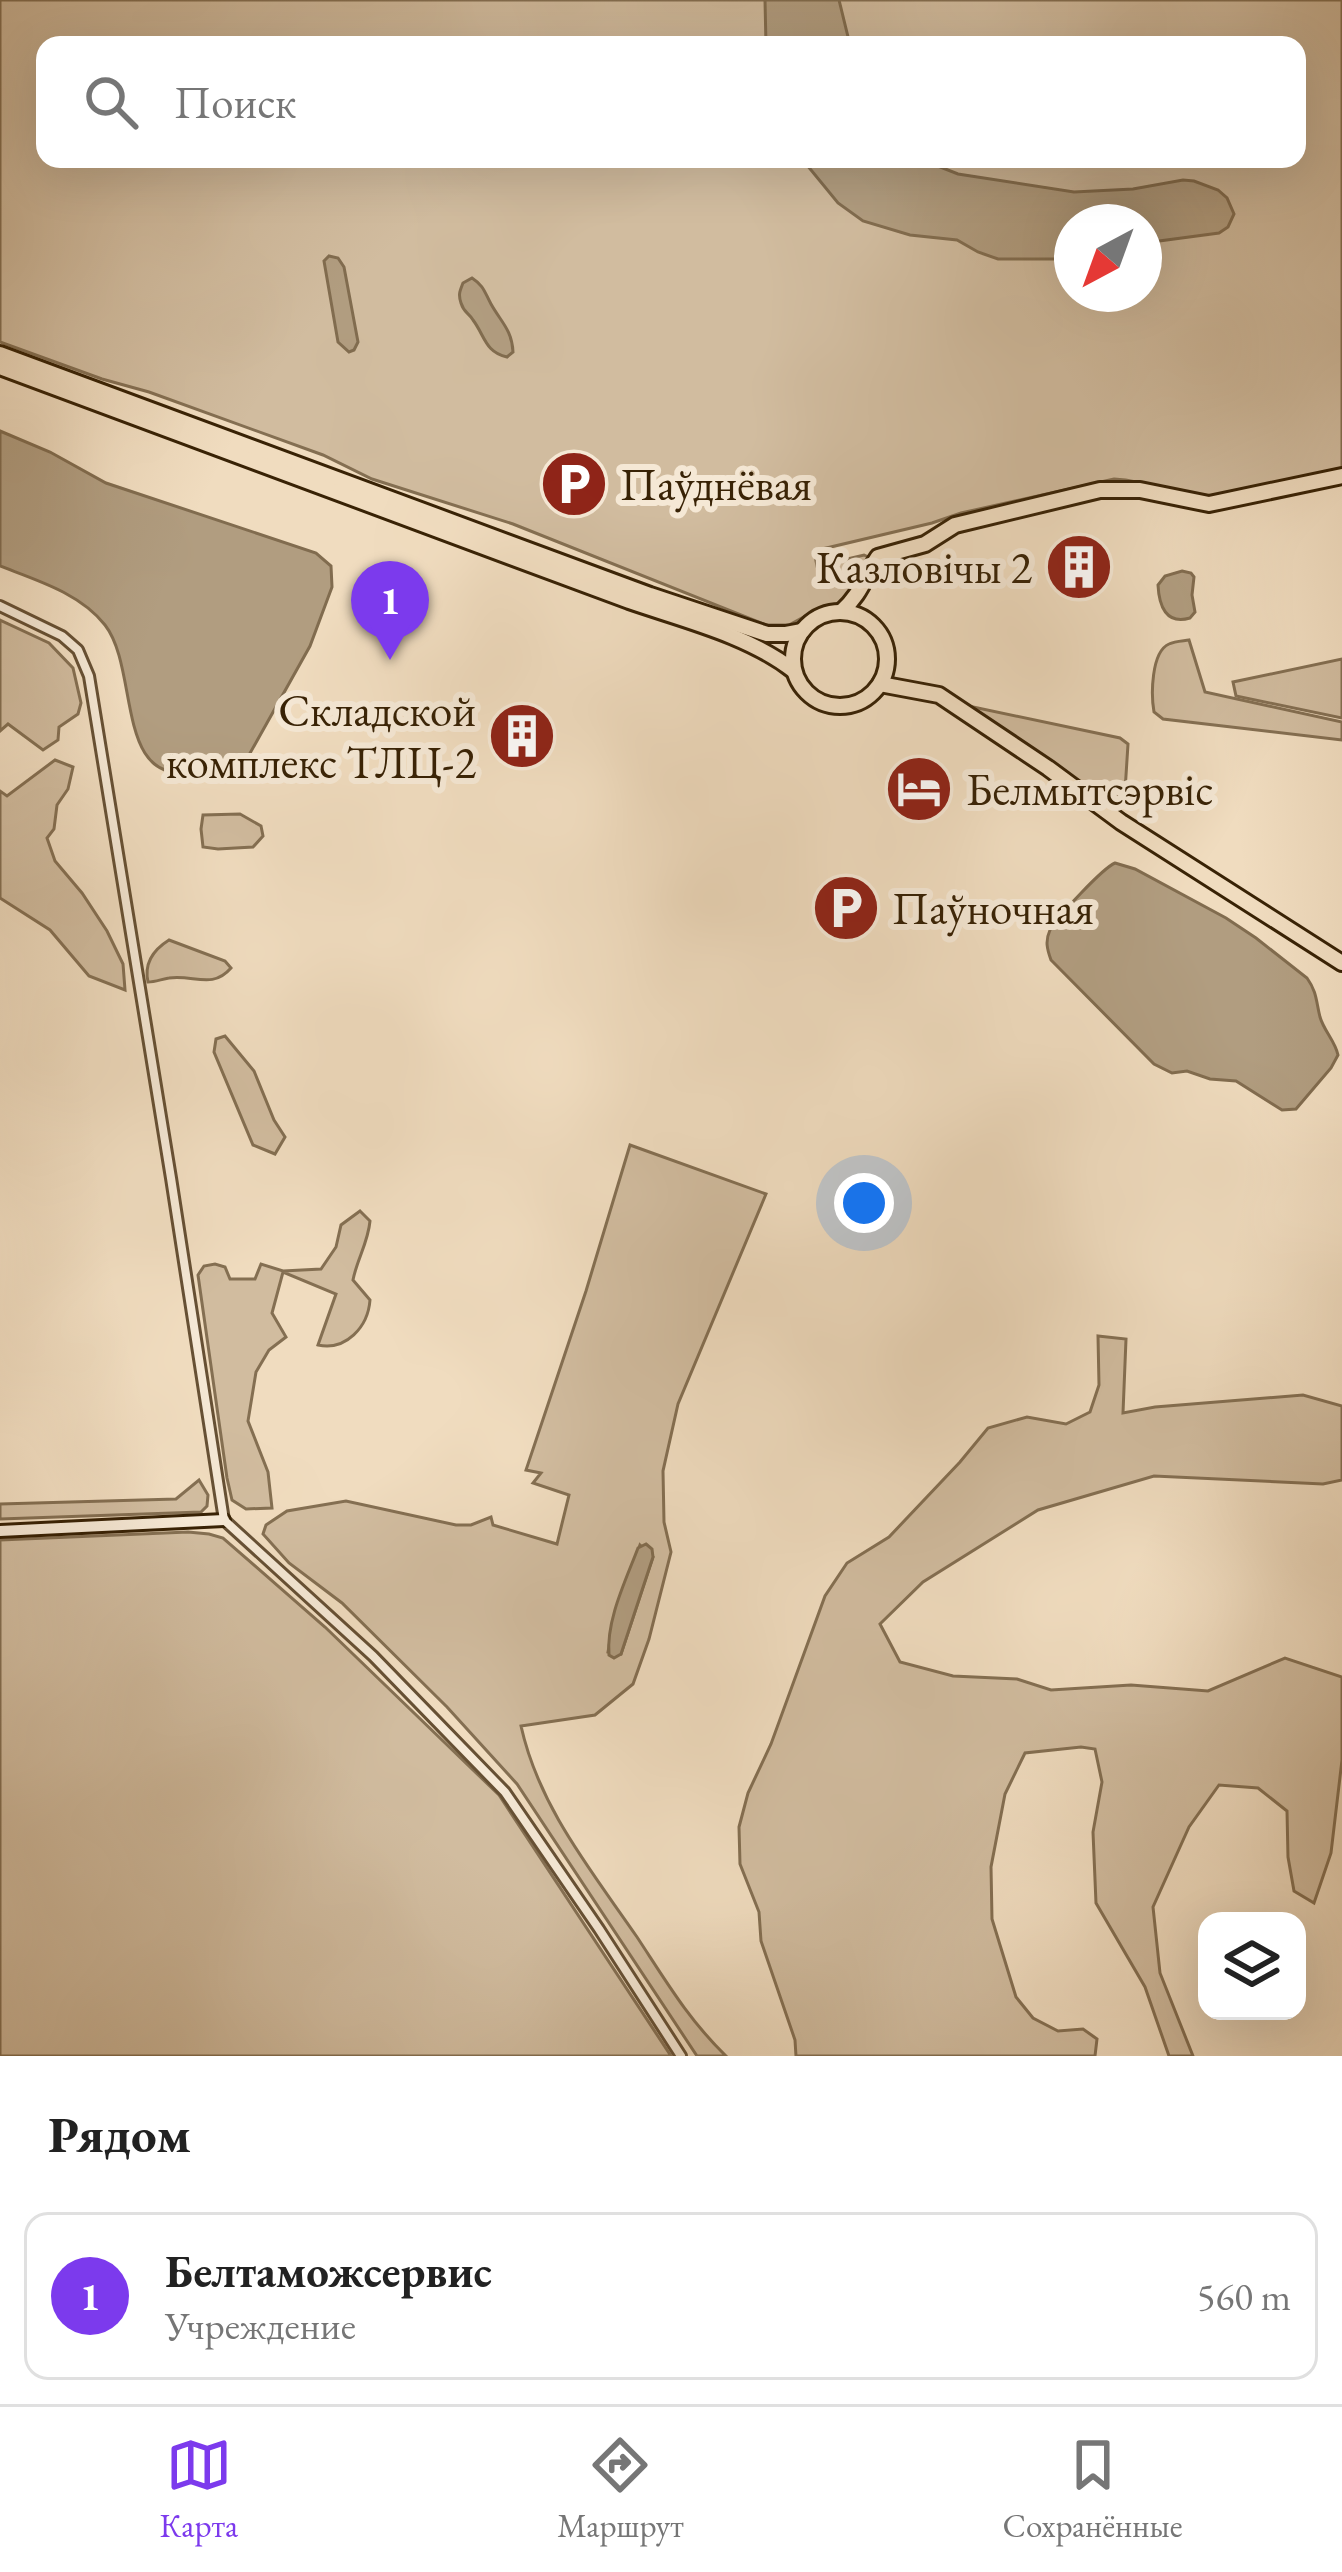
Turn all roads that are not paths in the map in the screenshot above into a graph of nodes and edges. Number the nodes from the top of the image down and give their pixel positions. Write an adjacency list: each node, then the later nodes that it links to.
1 (0, 354): 6 (highway)
2 (0, 367): 7 (highway)
3 (1342, 476): 5 (highway)
4 (0, 606): 10 (street)
5 (841, 612): 6 (highway); 8 (highway)
6 (802, 631): 7 (highway)
7 (794, 671): 8 (highway)
8 (880, 684): 9 (highway)
9 (1342, 963)
10 (224, 1520): 11 (street); 12 (street)
11 (0, 1531)
12 (681, 2056)

